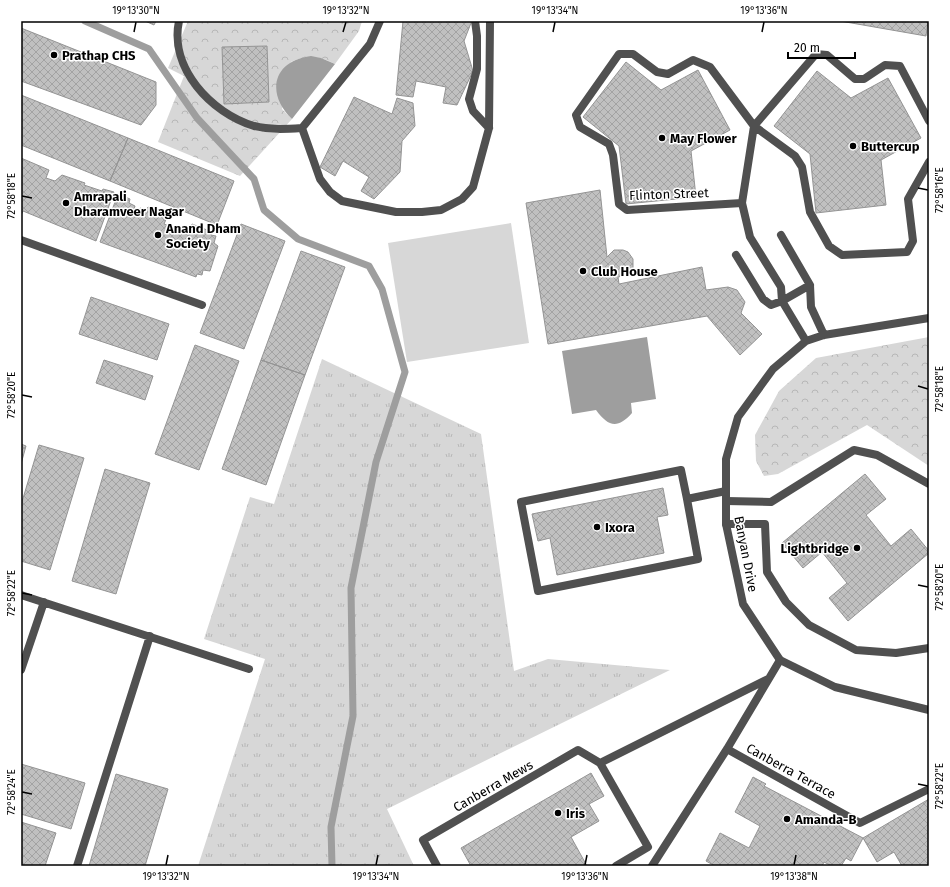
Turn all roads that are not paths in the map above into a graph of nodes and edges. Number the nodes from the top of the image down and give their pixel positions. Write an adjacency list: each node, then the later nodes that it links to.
1 (179, 21): 7 (street)
2 (380, 21): 7 (street)
3 (475, 21): 8 (street)
4 (490, 21): 8 (street)
5 (929, 121): 6 (street)
6 (754, 126): 9 (street, Flinton Street); 10 (street); 10 (street, Flinton Street)
7 (302, 128): 8 (street)
8 (489, 128)
9 (929, 162)
10 (742, 203): 15 (street)
11 (780, 235): 14 (street)
12 (21, 240): 16 (street)
13 (736, 254): 15 (street)
14 (810, 285): 15 (street); 18 (street)
15 (782, 301): 19 (street)
16 (202, 305)
17 (929, 318): 18 (street, Banyan Drive)
18 (824, 335): 19 (street, Banyan Drive)
19 (806, 341): 21 (street, Banyan Drive)
20 (929, 484): 23 (street)
21 (726, 491): 22 (street); 23 (street, Banyan Drive)
22 (687, 499): 22 (street)
23 (726, 500): 24 (street, Banyan Drive)
24 (726, 524): 28 (street); 29 (street, Banyan Drive)
25 (21, 594): 26 (street)
26 (44, 602): 27 (street); 31 (street)
27 (150, 636): 30 (street); 37 (street)
28 (929, 648)
29 (780, 660): 32 (street, Canberra Terrace); 33 (street)
30 (249, 668)
31 (21, 670)
32 (769, 678): 34 (street, Canberra Terrace); 35 (street)
33 (929, 710)
34 (727, 749): 36 (street, Canberra Terrace); 40 (street, Canberra Terrace)
35 (600, 763): 38 (street, Canberra Mews); 39 (street, Canberra Mews)
36 (929, 789)
37 (77, 866)
38 (437, 866)
39 (616, 866)
40 (652, 866)

